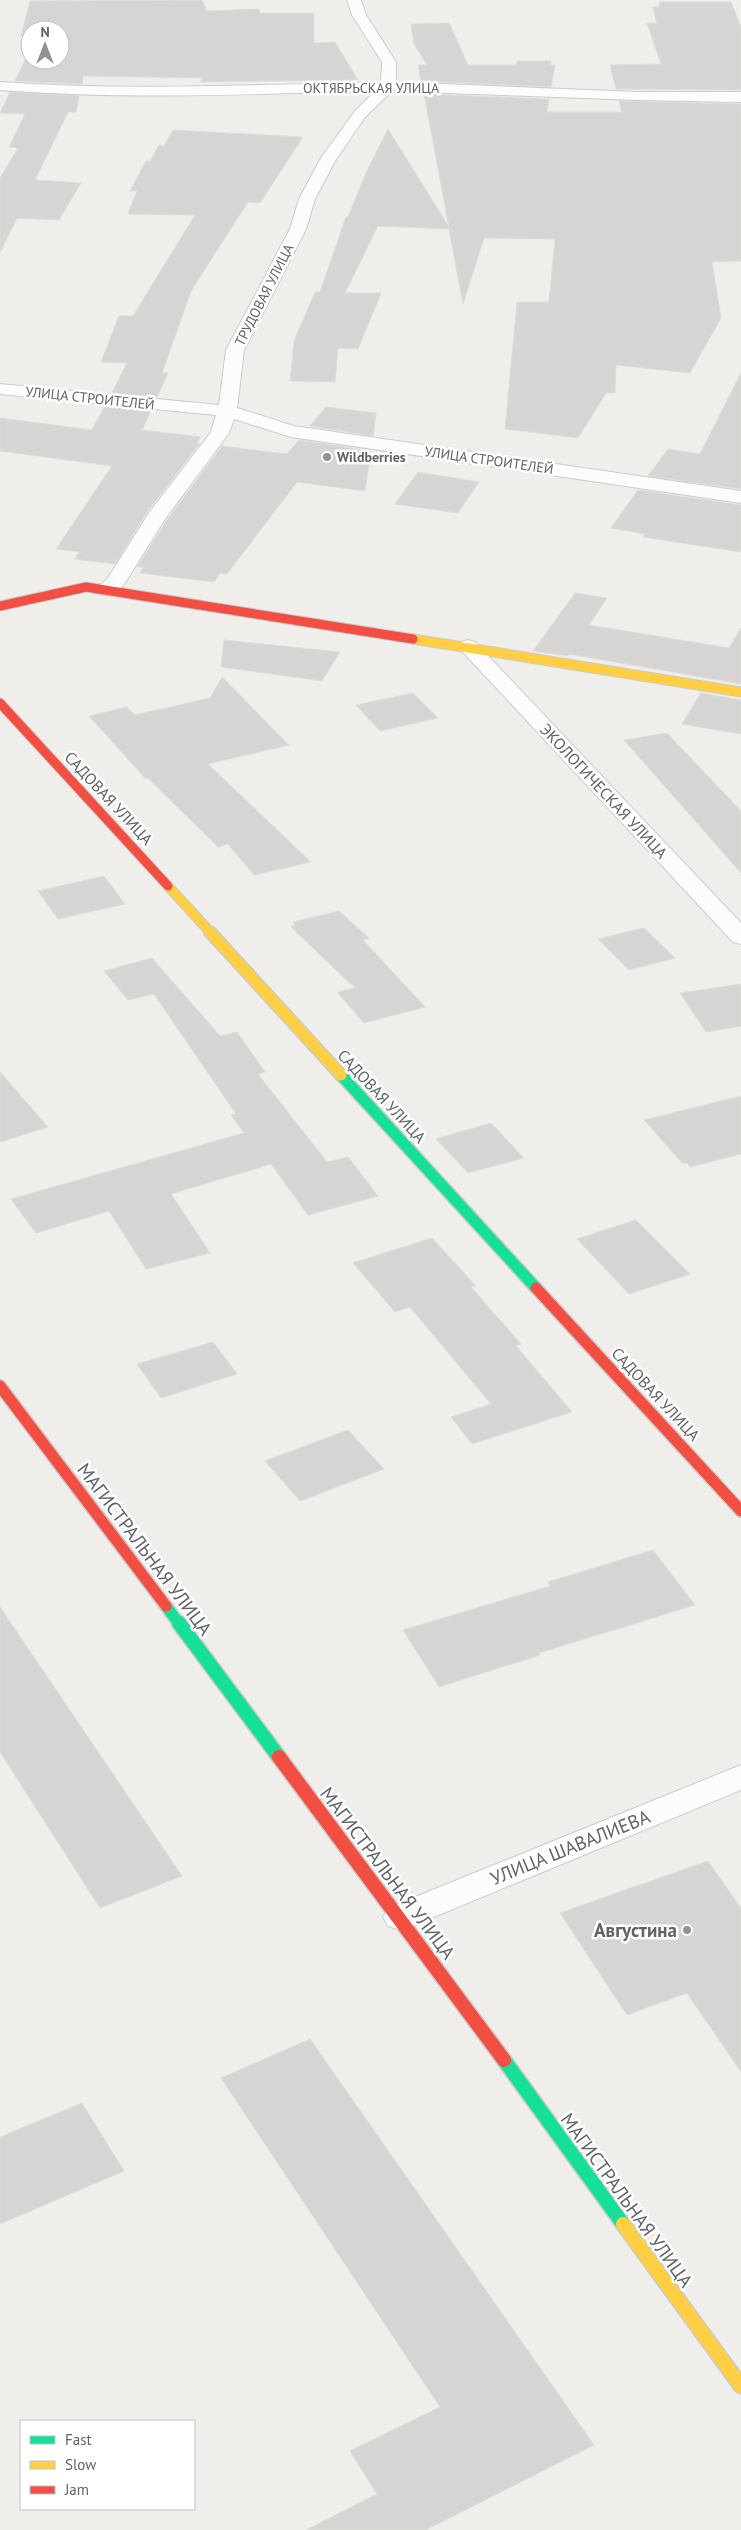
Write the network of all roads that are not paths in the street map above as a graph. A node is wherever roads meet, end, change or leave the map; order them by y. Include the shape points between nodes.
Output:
1 (354, 0) edge
2 (0, 86) edge
3 (388, 86) junction
4 (741, 97) edge
5 (0, 389) edge
6 (227, 411) junction
7 (741, 498) edge
8 (106, 589) junction
9 (0, 606) edge
10 (468, 646) junction
11 (741, 692) edge
12 (0, 703) edge
13 (741, 937) edge
14 (0, 1386) edge
15 (741, 1510) edge
16 (741, 1777) edge
17 (400, 1917) junction
18 (741, 2386) edge

1 - 3 street via 359,15 389,62
2 - 3 street, ОКТЯБРЬСКАЯ УЛИЦА via 51,90
3 - 4 street, ОКТЯБРЬСКАЯ УЛИЦА
3 - 6 street, ТРУДОВАЯ УЛИЦА via 360,114 327,161 307,200 298,229 235,350
5 - 6 street, УЛИЦА СТРОИТЕЛЕЙ
6 - 7 street, УЛИЦА СТРОИТЕЛЕЙ via 291,431
6 - 8 street, ТРУДОВАЯ УЛИЦА via 220,433 156,516 116,582
8 - 9 street via 86,587
8 - 10 street
10 - 11 street
10 - 13 street, ЭКОЛОГИЧЕСКАЯ УЛИЦА
12 - 15 street, САДОВАЯ УЛИЦА
14 - 17 street, МАГИСТРАЛЬНАЯ УЛИЦА
16 - 17 street, УЛИЦА ШАВАЛИЕВА
17 - 18 street, МАГИСТРАЛЬНАЯ УЛИЦА

